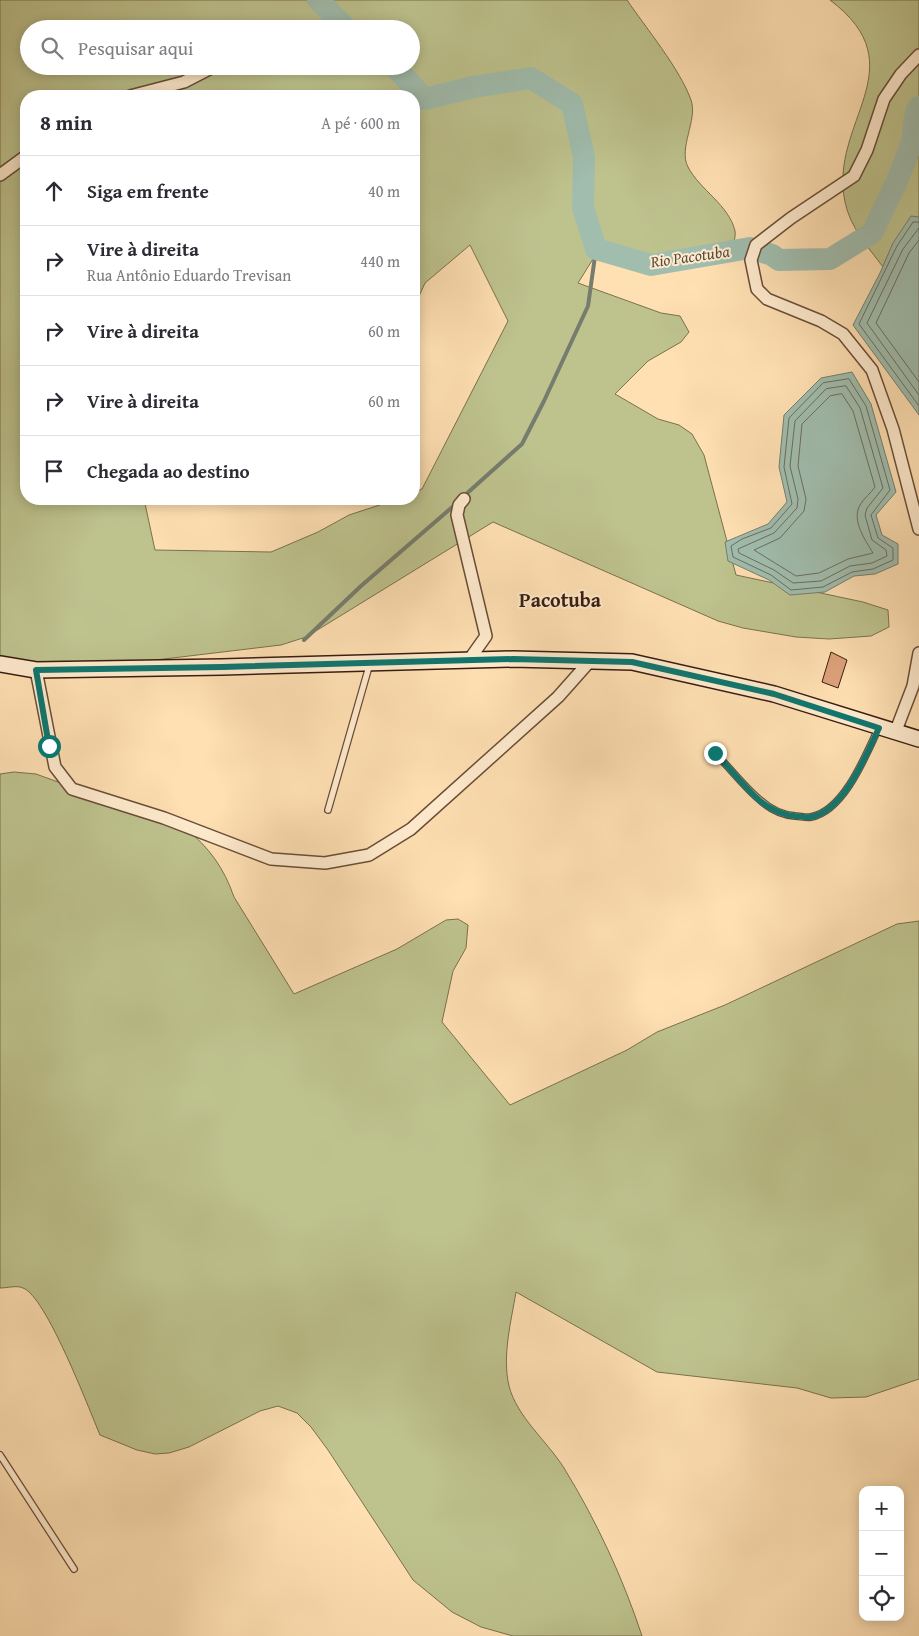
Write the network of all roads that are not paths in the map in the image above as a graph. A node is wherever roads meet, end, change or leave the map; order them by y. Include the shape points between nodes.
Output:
1 (919, 55) edge
2 (198, 75) edge
3 (153, 90) edge
4 (20, 160) edge
5 (0, 175) edge
6 (464, 499) dead end
7 (919, 529) edge
8 (919, 653) edge
9 (469, 660) junction
10 (590, 661) junction
11 (370, 663) junction
12 (0, 664) edge
13 (36, 670) junction
14 (879, 728) junction
15 (895, 733) junction
16 (919, 739) edge
17 (715, 753) dead end
18 (328, 810) dead end
19 (0, 1455) edge
20 (74, 1570) dead end

1 - 7 street via 884,99 867,150 854,176 756,245 751,260 757,289 767,299 821,321 843,334 872,370 893,429
2 - 3 street
4 - 5 street
6 - 9 street via 459,505 458,515 486,636
8 - 15 street via 913,686
9 - 10 street
9 - 11 street
10 - 13 street via 558,697 411,829 369,855 324,863 271,858 164,818 72,789 55,767
10 - 14 street via 632,662 774,694
11 - 13 street
11 - 18 lane
12 - 13 street
14 - 15 street
14 - 17 lane via 862,764 840,798 824,812 810,817 776,811 760,800
15 - 16 street
19 - 20 lane

